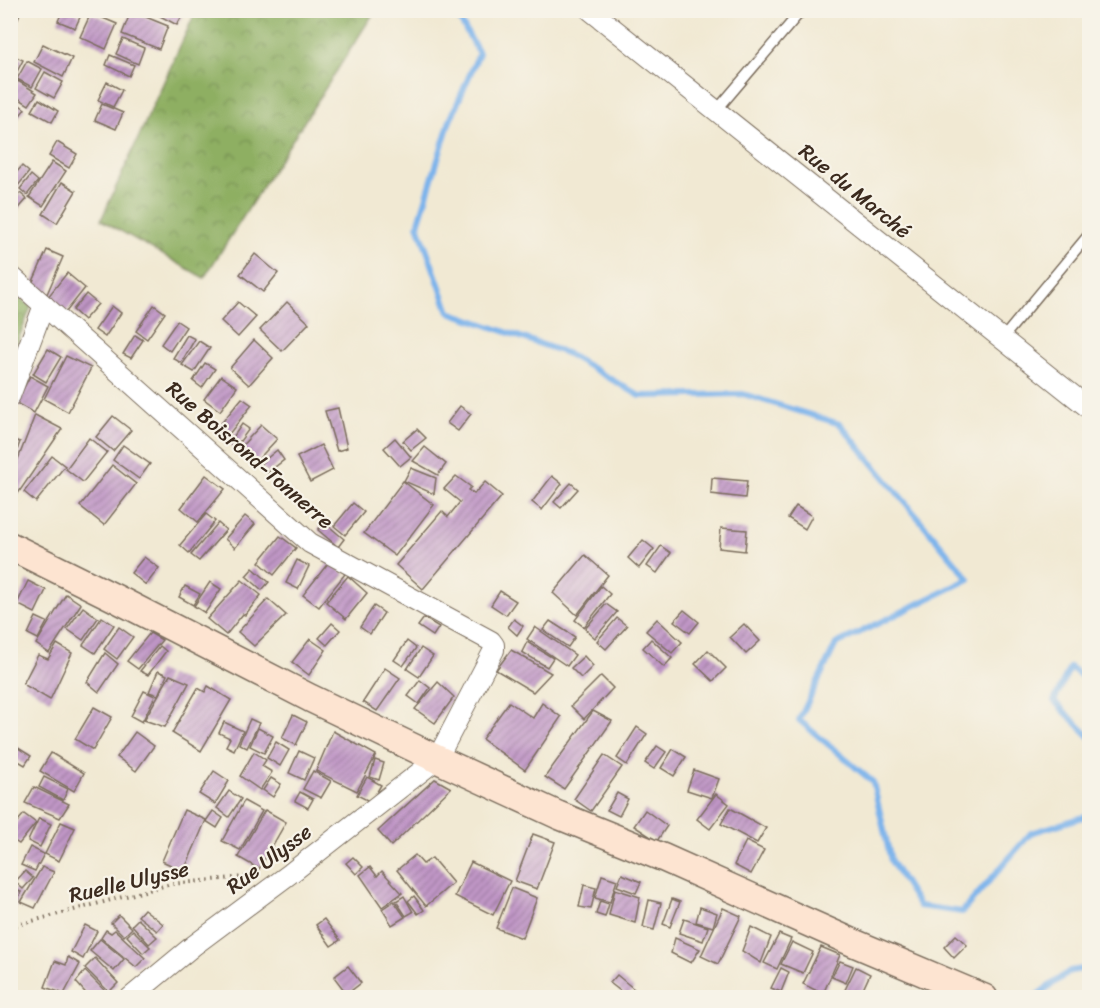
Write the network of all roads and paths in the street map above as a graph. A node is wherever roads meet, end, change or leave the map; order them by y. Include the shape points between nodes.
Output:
1 (590, 10) edge
2 (802, 10) edge
3 (716, 111) junction
4 (1089, 233) edge
5 (10, 275) edge
6 (44, 305) junction
7 (1002, 339) junction
8 (10, 396) edge
9 (1089, 409) edge
10 (10, 546) edge
11 (437, 759) junction
12 (291, 873) junction
13 (10, 927) edge
14 (130, 998) edge
15 (984, 998) edge

1 - 3 street, Rue du Marché
2 - 3 lane
3 - 7 street, Rue du Marché
4 - 7 lane
5 - 6 street, Rue Boisrond-Tonnerre
6 - 8 street
6 - 11 street, Rue Boisrond-Tonnerre via 310,543 491,641 494,650
7 - 9 street, Rue du Marché
10 - 11 main road
11 - 12 street, Rue Ulysse
11 - 15 main road
12 - 13 path, Ruelle Ulysse via 171,884
12 - 14 street, Rue Ulysse

